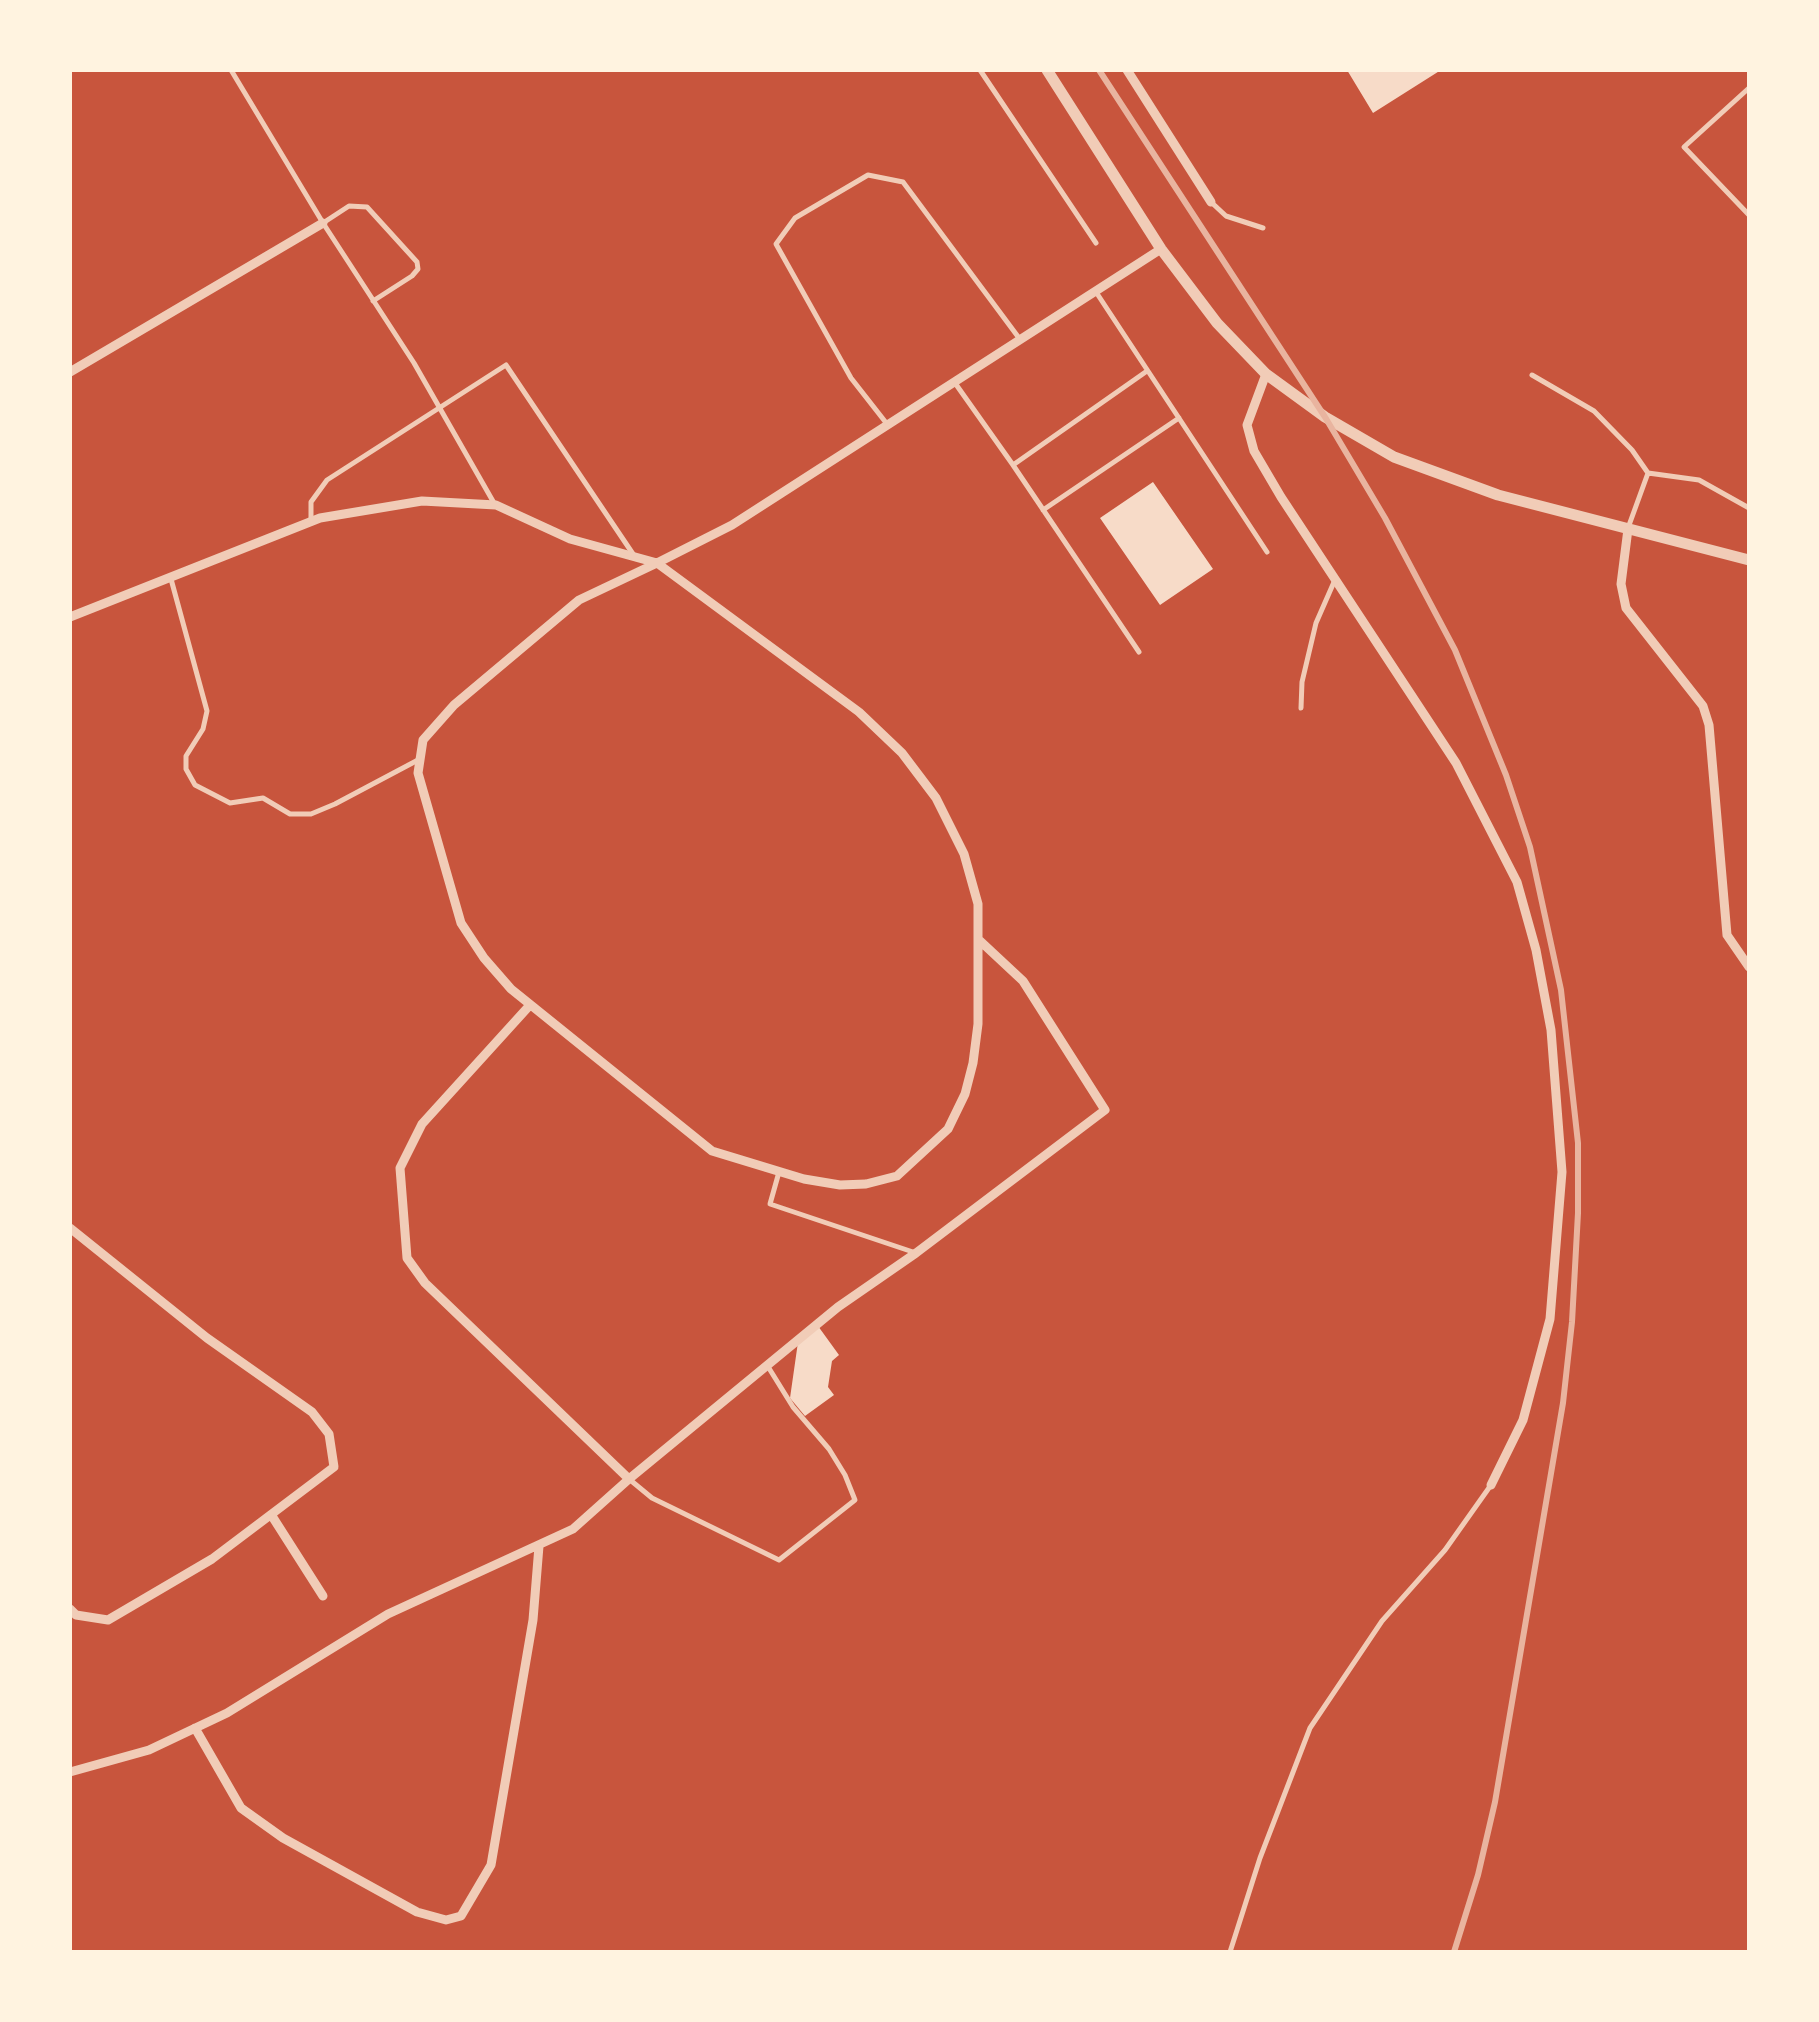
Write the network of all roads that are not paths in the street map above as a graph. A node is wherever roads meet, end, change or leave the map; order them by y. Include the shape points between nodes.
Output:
1 (231, 70) edge
2 (980, 70) edge
3 (1047, 70) edge
4 (1127, 70) edge
5 (1749, 88) edge
6 (1211, 202) joint
7 (1749, 214) edge
8 (322, 222) junction
9 (1264, 228) dead end
10 (1096, 243) dead end
11 (1161, 249) junction
12 (1096, 292) junction
13 (374, 301) junction
14 (1020, 340) junction
15 (1148, 371) junction
16 (70, 372) edge
17 (1266, 374) junction
18 (1532, 375) dead end
19 (955, 382) junction
20 (439, 407) junction
21 (1180, 418) junction
22 (888, 425) junction
23 (1013, 465) junction
24 (1648, 473) junction
25 (496, 506) junction
26 (1749, 508) edge
27 (1043, 510) junction
28 (312, 522) junction
29 (1628, 528) junction
30 (1267, 552) dead end
31 (635, 557) junction
32 (1749, 560) edge
33 (657, 563) junction
34 (171, 577) junction
35 (1335, 579) junction
36 (70, 617) edge
37 (1138, 652) dead end
38 (1301, 708) dead end
39 (420, 758) junction
40 (978, 939) junction
41 (1749, 967) edge
42 (530, 1005) junction
43 (779, 1172) junction
44 (70, 1228) edge
45 (916, 1252) junction
46 (767, 1365) junction
47 (629, 1479) junction
48 (1491, 1485) joint
49 (272, 1516) junction
50 (538, 1546) junction
51 (323, 1596) dead end
52 (70, 1609) edge
53 (195, 1728) junction
54 (70, 1772) edge
55 (1230, 1952) edge

1 - 8 lane
2 - 10 lane
3 - 11 street
4 - 6 street
5 - 7 lane via 1684,147
6 - 9 lane via 1226,216
8 - 13 lane
8 - 13 lane via 349,206 367,206 417,262 412,276
8 - 16 street
11 - 12 street
11 - 17 street via 1216,323
12 - 14 street
12 - 15 lane
13 - 20 lane
14 - 19 street
14 - 22 lane via 904,182 868,175 795,218 776,244 850,378
15 - 21 lane
15 - 23 lane
17 - 29 street via 1394,457 1498,494
17 - 35 street via 1247,425 1254,450
18 - 24 lane via 1594,411
19 - 22 street
19 - 23 lane
20 - 25 lane
20 - 28 lane via 326,480 311,502
20 - 31 lane via 506,365
21 - 27 lane
21 - 30 lane
22 - 33 street via 732,525
23 - 27 lane
24 - 26 lane via 1700,480
24 - 29 lane
25 - 28 street via 422,501
25 - 31 street via 570,539
27 - 37 lane
28 - 34 street
29 - 32 street
29 - 41 street via 1621,584 1626,608 1702,706 1709,725 1728,935
31 - 33 street
33 - 39 street via 580,600 454,706 423,740
33 - 40 street via 859,712 902,752 936,798 964,854 978,904
34 - 36 street
34 - 39 lane via 207,711 186,756 195,785 230,803 263,798 290,814 310,814
35 - 38 lane via 1316,624
35 - 48 street via 1456,762 1516,882 1551,1030 1562,1172 1550,1319 1523,1420
39 - 42 street via 418,773 461,924
40 - 43 street via 974,1063 948,1129 897,1176 866,1184
40 - 45 street via 1023,980 1105,1110
42 - 43 street via 712,1151
42 - 47 street via 414,1139 400,1168 407,1258 425,1283
43 - 45 lane via 770,1204
44 - 49 street via 312,1412 329,1434 334,1467
45 - 46 street
46 - 47 street
46 - 47 lane via 830,1449 855,1500 779,1560 652,1498
47 - 50 street via 573,1530
48 - 55 lane via 1382,1621 1310,1728
49 - 51 street
49 - 52 street via 108,1620
50 - 53 street via 388,1614
50 - 53 street via 534,1620 491,1865 461,1916 446,1920 417,1912 283,1838 241,1808
53 - 54 street via 149,1750

